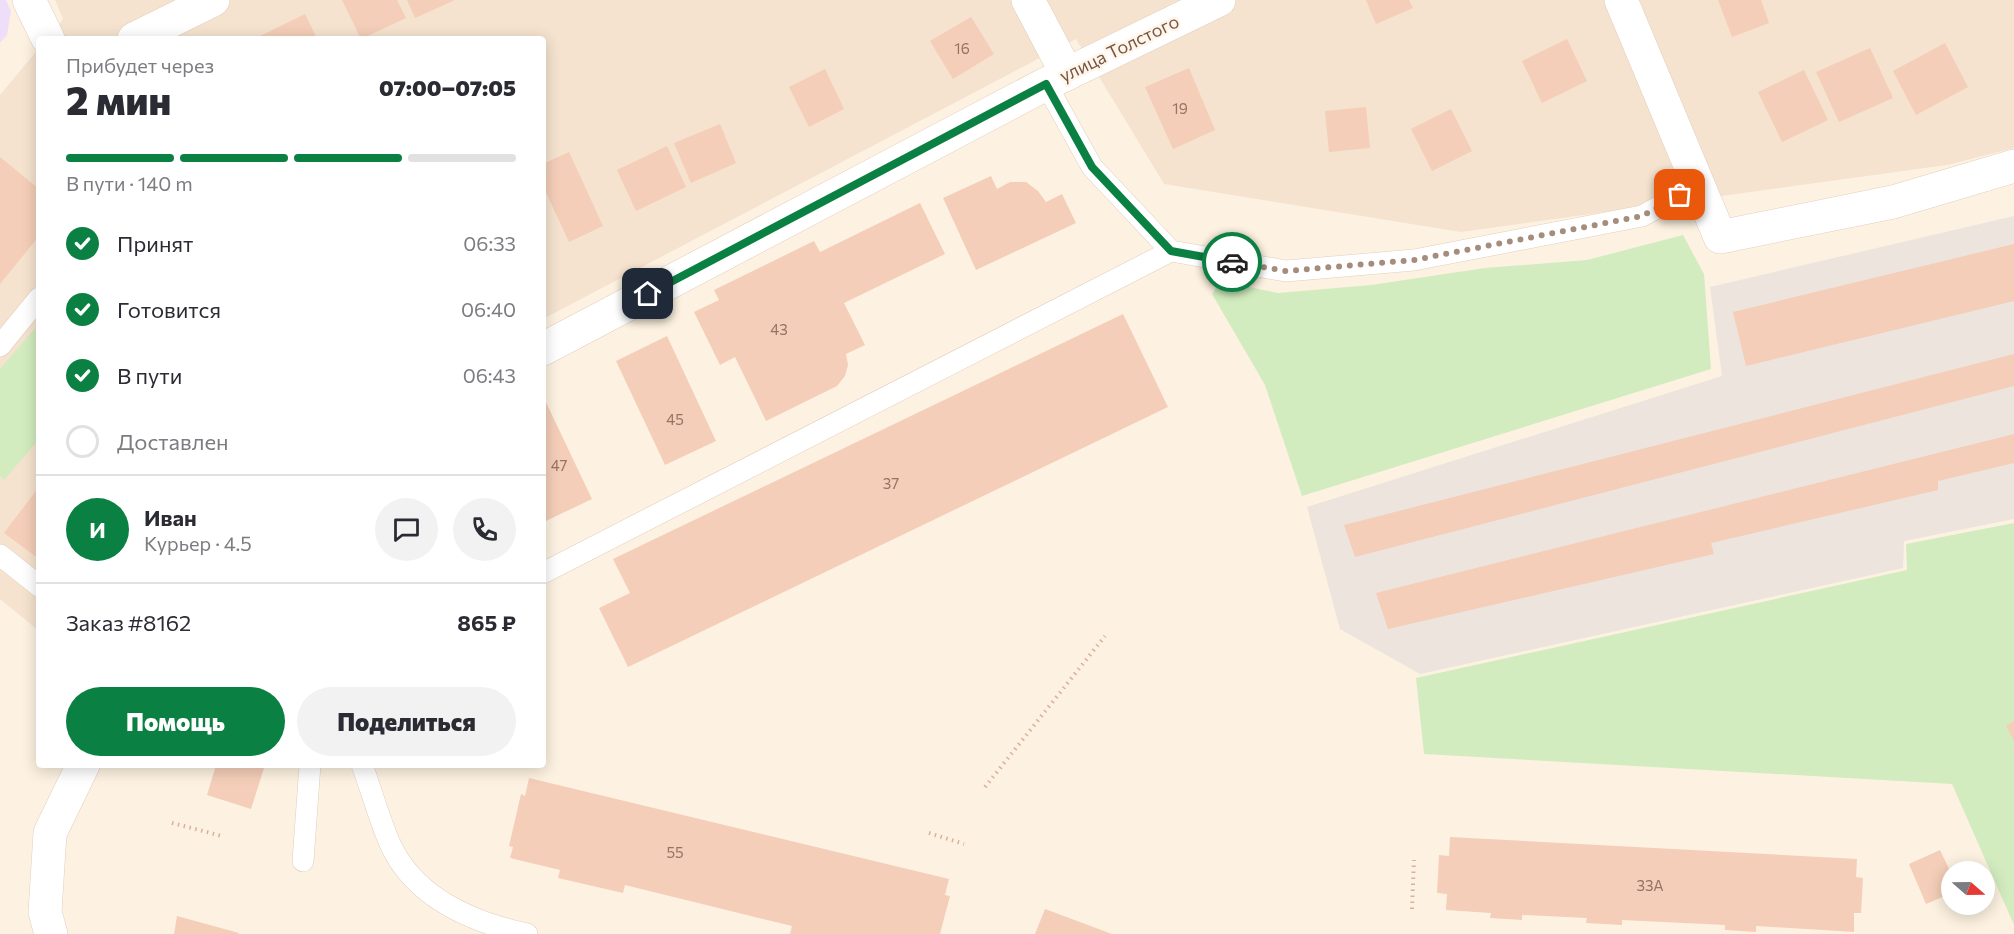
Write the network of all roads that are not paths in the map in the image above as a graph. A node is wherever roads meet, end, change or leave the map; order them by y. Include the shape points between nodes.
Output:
1 (29, 0) edge
2 (213, 0) edge
3 (1028, 0) edge
4 (1219, 0) edge
5 (1621, 0) edge
6 (47, 36) edge
7 (140, 36) edge
8 (1056, 79) junction
9 (2014, 166) edge
10 (1699, 185) junction
11 (1171, 251) junction
12 (36, 302) edge
13 (0, 346) edge
14 (546, 347) edge
15 (0, 555) edge
16 (546, 571) edge
17 (36, 584) edge
18 (82, 768) edge
19 (310, 768) edge
20 (363, 768) edge
21 (303, 861) dead end
22 (51, 934) edge
23 (527, 934) edge

1 - 6 street
2 - 7 street
3 - 8 street
4 - 8 street, улица Толстого
5 - 10 street
8 - 11 lane via 1092,167
8 - 14 street, улица Толстого
9 - 10 street via 1893,202 1720,237
10 - 11 lane via 1642,216 1414,260 1286,271
11 - 16 lane
12 - 13 lane
15 - 17 lane
18 - 22 street via 50,833 45,912
19 - 21 lane
20 - 23 lane via 389,841 408,873 446,906 495,927

